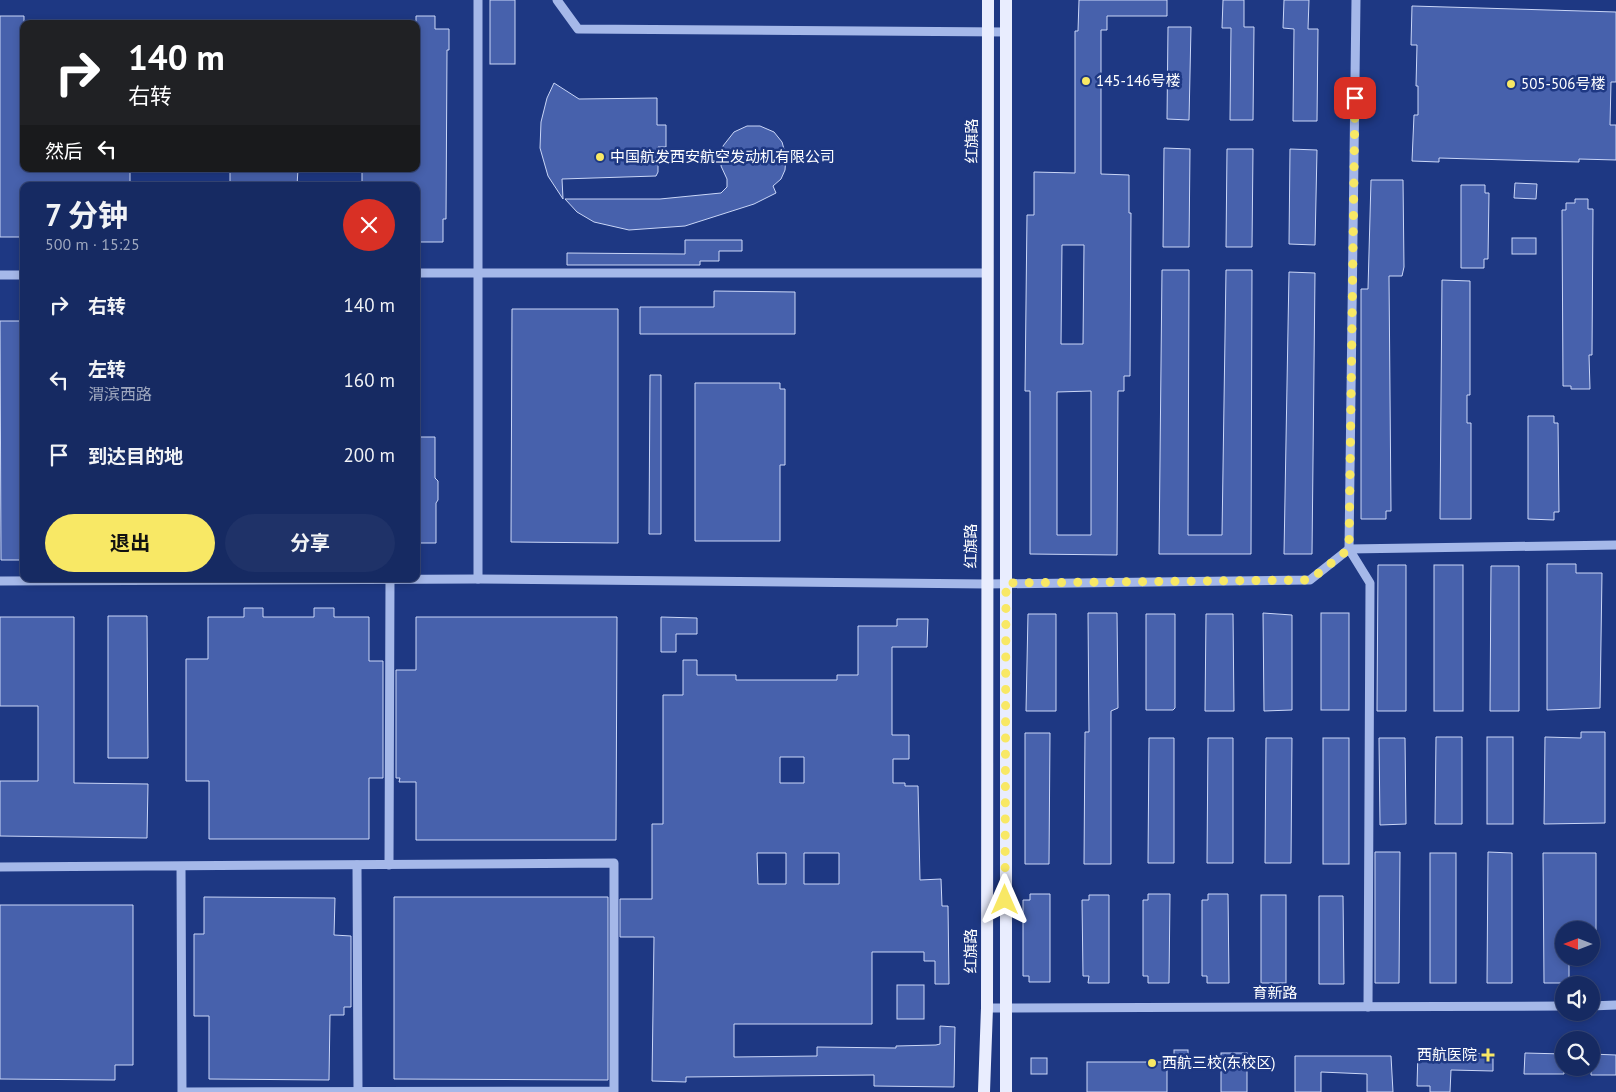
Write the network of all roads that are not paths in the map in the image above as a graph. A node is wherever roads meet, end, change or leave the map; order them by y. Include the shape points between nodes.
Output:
1 (478, 0) edge
2 (557, 0) edge
3 (988, 0) edge
4 (1006, 0) edge
5 (1356, 0) edge
6 (988, 32) junction
7 (1006, 32) junction
8 (420, 273) edge
9 (478, 273) junction
10 (988, 273) junction
11 (0, 275) edge
12 (20, 275) edge
13 (1616, 545) edge
14 (1349, 549) junction
15 (420, 579) edge
16 (478, 579) junction
17 (0, 581) edge
18 (20, 581) edge
19 (390, 582) edge
20 (1006, 583) junction
21 (987, 584) junction
22 (357, 865) junction
23 (389, 865) junction
24 (181, 866) junction
25 (0, 867) edge
26 (1368, 1006) junction
27 (1555, 1006) edge
28 (1600, 1006) edge
29 (1616, 1006) edge
30 (987, 1008) junction
31 (1005, 1008) junction
32 (358, 1091) edge
33 (984, 1092) edge
34 (1006, 1092) edge

1 - 9 street
2 - 6 street via 578,29
3 - 6 main road, 红旗路
4 - 7 main road
5 - 14 street
6 - 7 street
6 - 10 main road, 红旗路
7 - 20 main road
8 - 9 street
9 - 10 street
9 - 16 street
10 - 21 main road, 红旗路
11 - 12 street
13 - 14 street
14 - 20 street via 1310,580
14 - 26 street via 1370,583
15 - 16 street
16 - 21 street
17 - 18 street
19 - 23 street
20 - 21 street
20 - 31 main road
21 - 30 main road, 红旗路
22 - 23 street
22 - 24 street
22 - 32 street
23 - 32 street via 614,864 614,1091
24 - 25 street
24 - 32 street via 182,1092
26 - 27 street, 育新路
26 - 31 street, 育新路
28 - 29 street
30 - 31 street, 育新路
30 - 33 main road, 红旗路
31 - 34 main road

